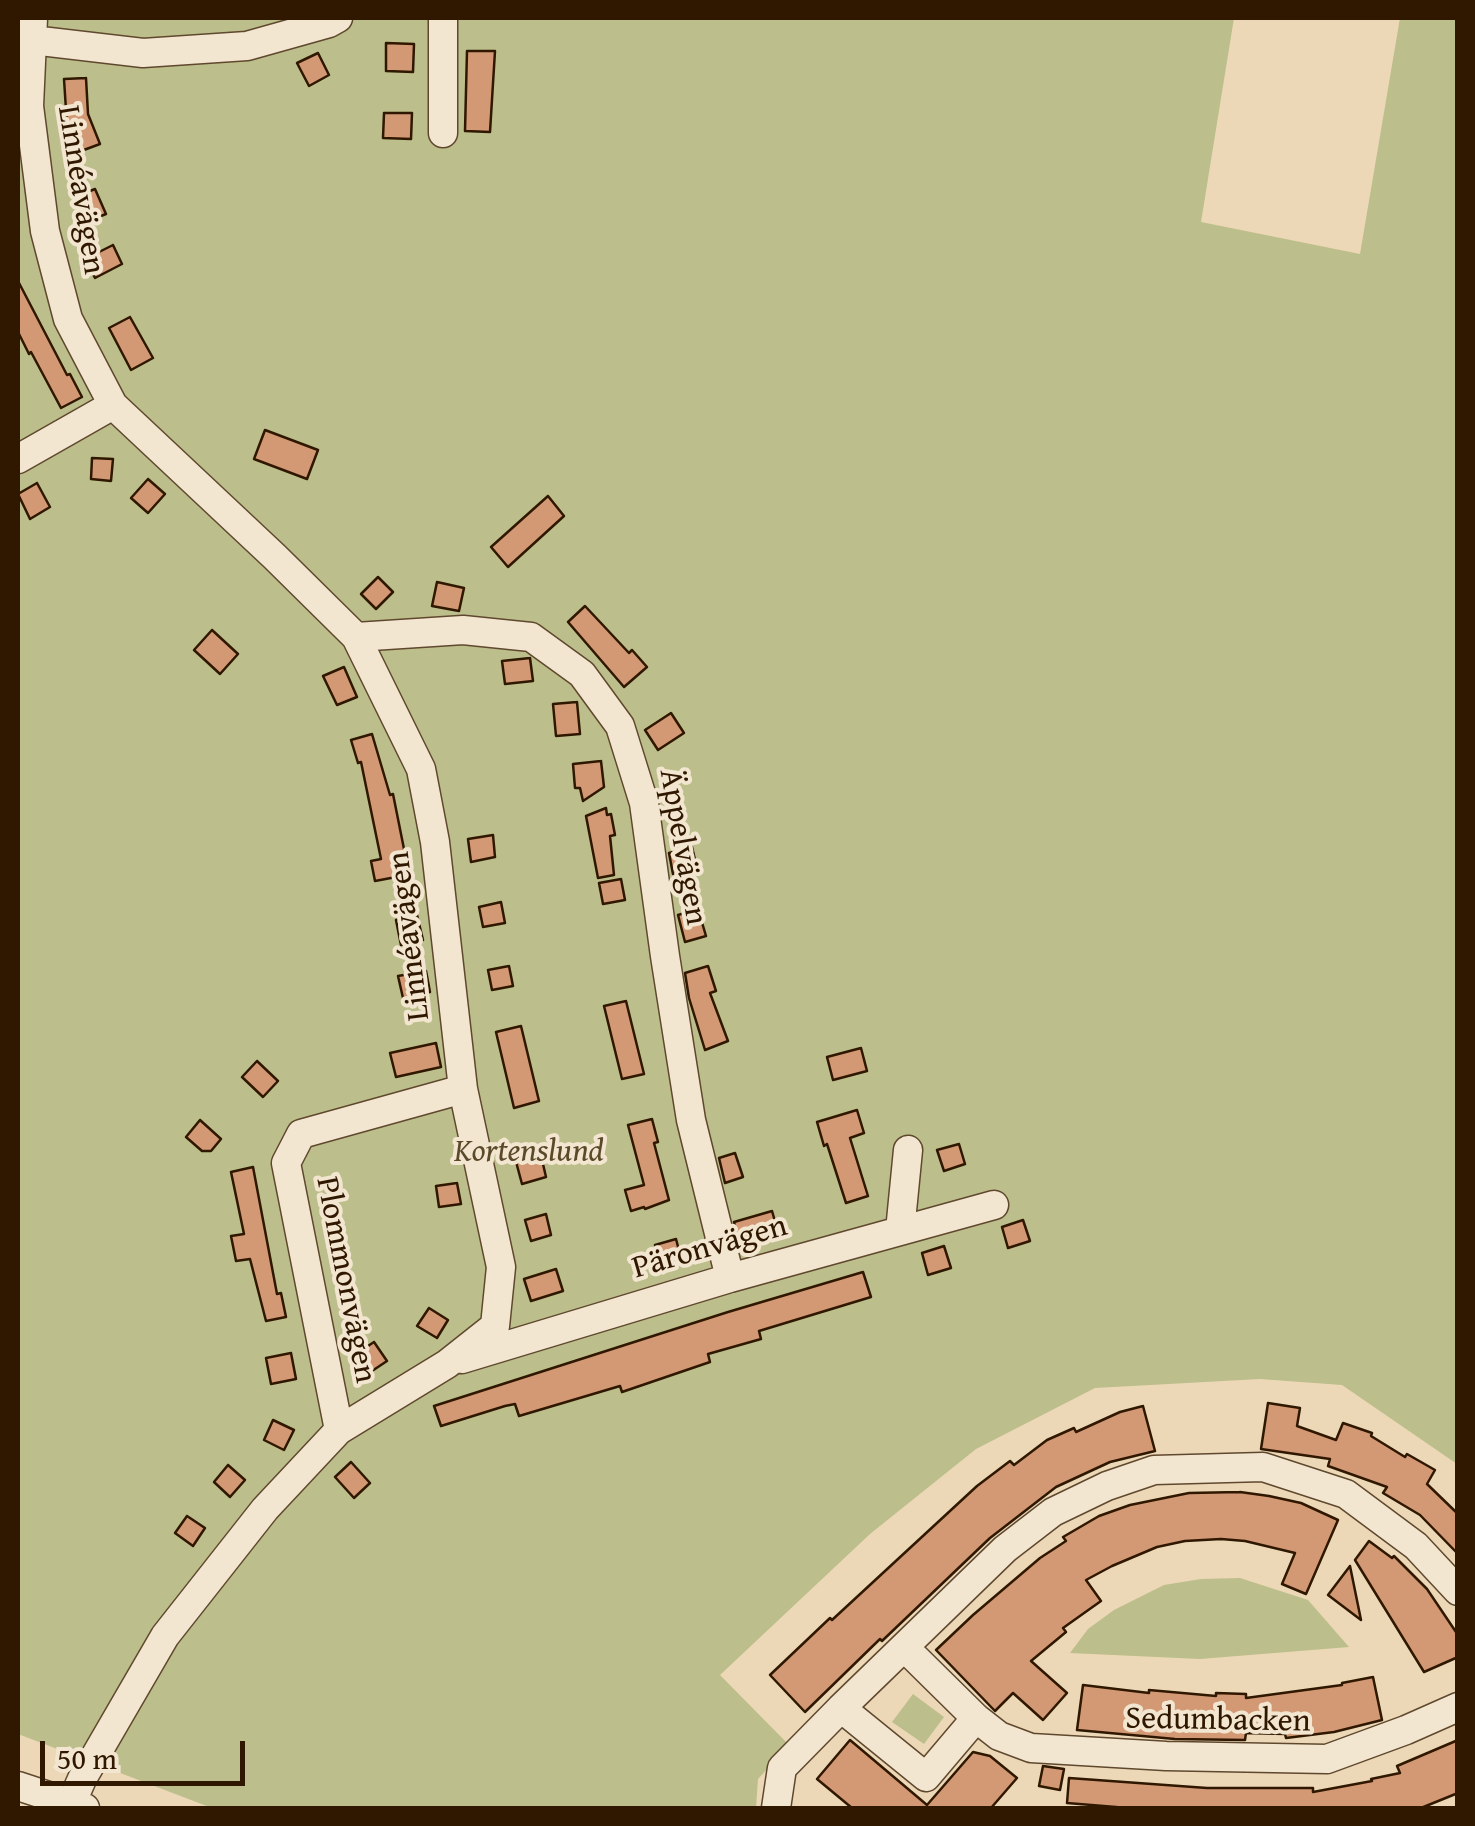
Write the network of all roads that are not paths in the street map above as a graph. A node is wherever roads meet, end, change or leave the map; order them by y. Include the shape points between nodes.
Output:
1 (338, 18) edge
2 (443, 18) edge
3 (33, 29) edge
4 (24, 109) edge
5 (443, 133) dead end
6 (113, 405) junction
7 (18, 460) edge
8 (356, 637) junction
9 (464, 1089) junction
10 (908, 1150) dead end
11 (994, 1205) dead end
12 (900, 1231) junction
13 (730, 1278) junction
14 (447, 1364) junction
15 (340, 1430) junction
16 (1458, 1591) edge
17 (904, 1647) junction
18 (1458, 1707) edge
19 (841, 1708) junction
20 (976, 1718) junction
21 (18, 1786) edge
22 (78, 1806) edge
23 (776, 1808) edge

1 - 3 street via 247,46 142,53
2 - 5 street
3 - 4 street, Linnéavägen
4 - 6 street, Linnéavägen via 44,231 68,319
6 - 7 street
6 - 8 street, Linnéavägen
8 - 9 street, Linnéavägen via 421,769
8 - 13 street, Äppelvägen via 464,630 532,637 582,674 620,726 644,803 691,1120
9 - 14 street, Linnéavägen via 501,1267 495,1326
9 - 15 street, Plommonvägen via 301,1134 286,1162
10 - 12 street
11 - 12 street, Päronvägen
12 - 13 street, Päronvägen
13 - 14 street, Päronvägen
14 - 15 street, Linnéavägen
15 - 22 street, Linnéavägen via 265,1509 166,1636 82,1779
16 - 17 street via 1416,1546 1346,1494 1263,1467 1154,1470 1053,1512
17 - 19 street
17 - 20 street, Sedumbacken
18 - 20 street, Sedumbacken via 1327,1758 1031,1748
19 - 20 street via 926,1777
19 - 23 street via 782,1768
21 - 22 street

